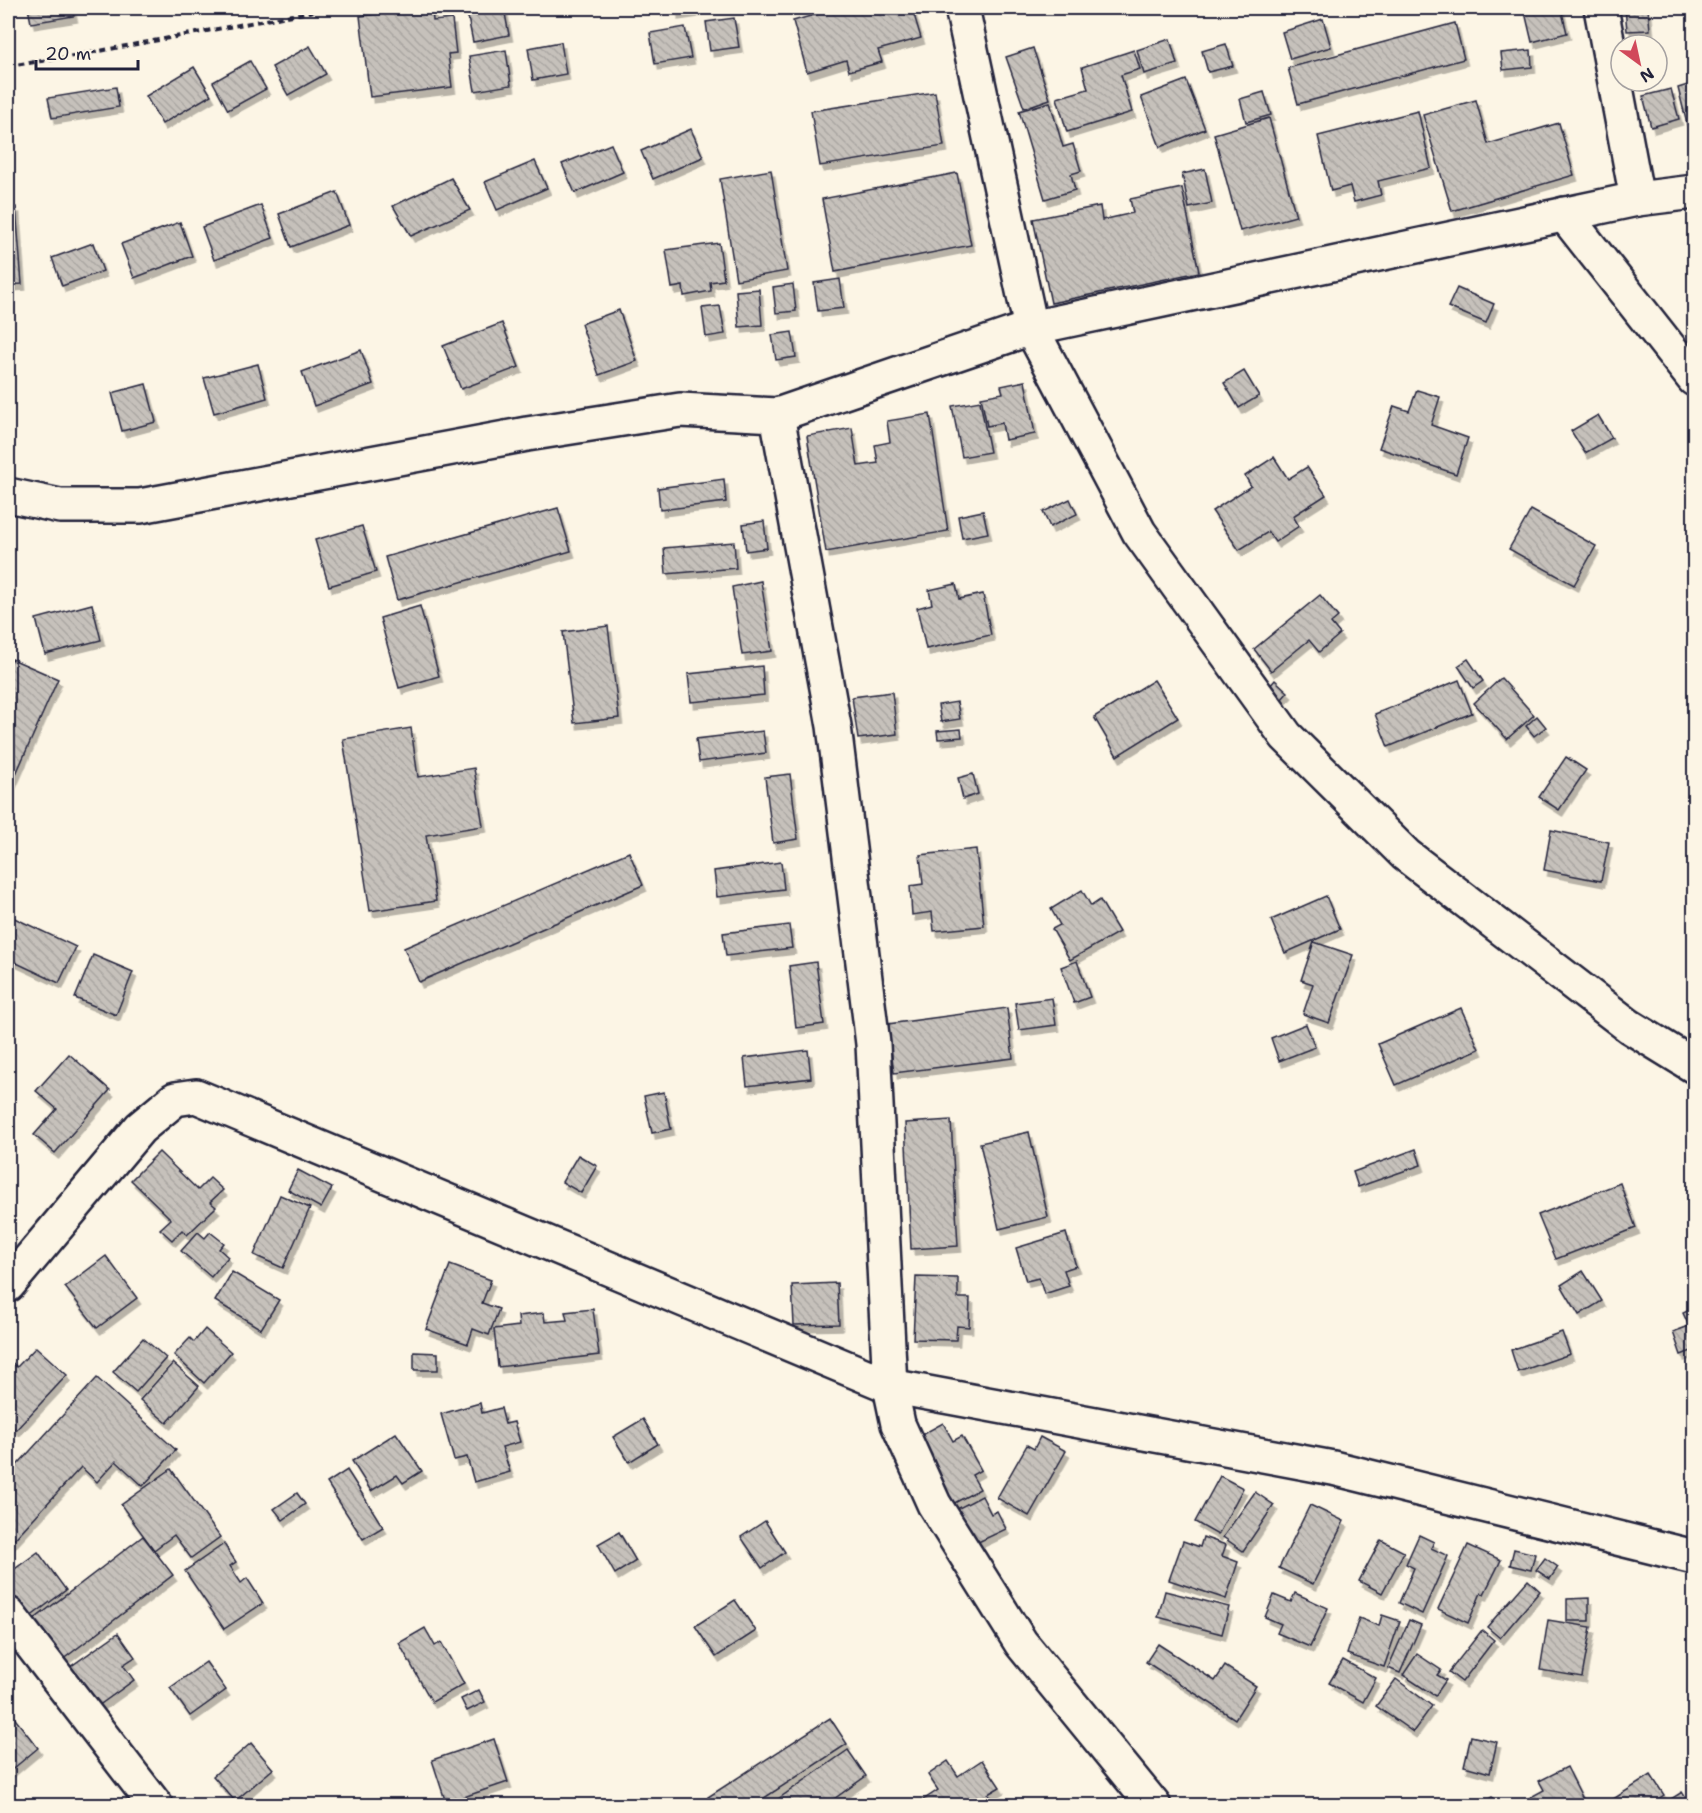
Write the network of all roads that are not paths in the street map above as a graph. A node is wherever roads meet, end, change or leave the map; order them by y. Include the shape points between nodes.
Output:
1 (962, 8) edge
2 (1601, 8) edge
3 (1695, 192) edge
4 (1637, 199) junction
5 (1564, 214) junction
6 (1032, 328) junction
7 (1695, 379) edge
8 (777, 415) junction
9 (8, 495) edge
10 (1695, 1066) edge
11 (8, 1286) edge
12 (890, 1386) junction
13 (1695, 1557) edge
14 (8, 1614) edge
15 (156, 1806) edge
16 (1155, 1806) edge

1 - 6 street
2 - 4 street
3 - 4 street
4 - 5 street
5 - 6 street
5 - 7 street
6 - 8 street
6 - 10 street via 1139,532 1286,736 1406,855 1629,1026
8 - 9 street via 680,410 527,434 140,506 60,506
8 - 12 street via 834,726 872,1032
11 - 12 street via 140,1128 175,1099 196,1096
12 - 13 street via 1333,1468
12 - 16 street via 898,1424 934,1504 1021,1643
14 - 15 street

